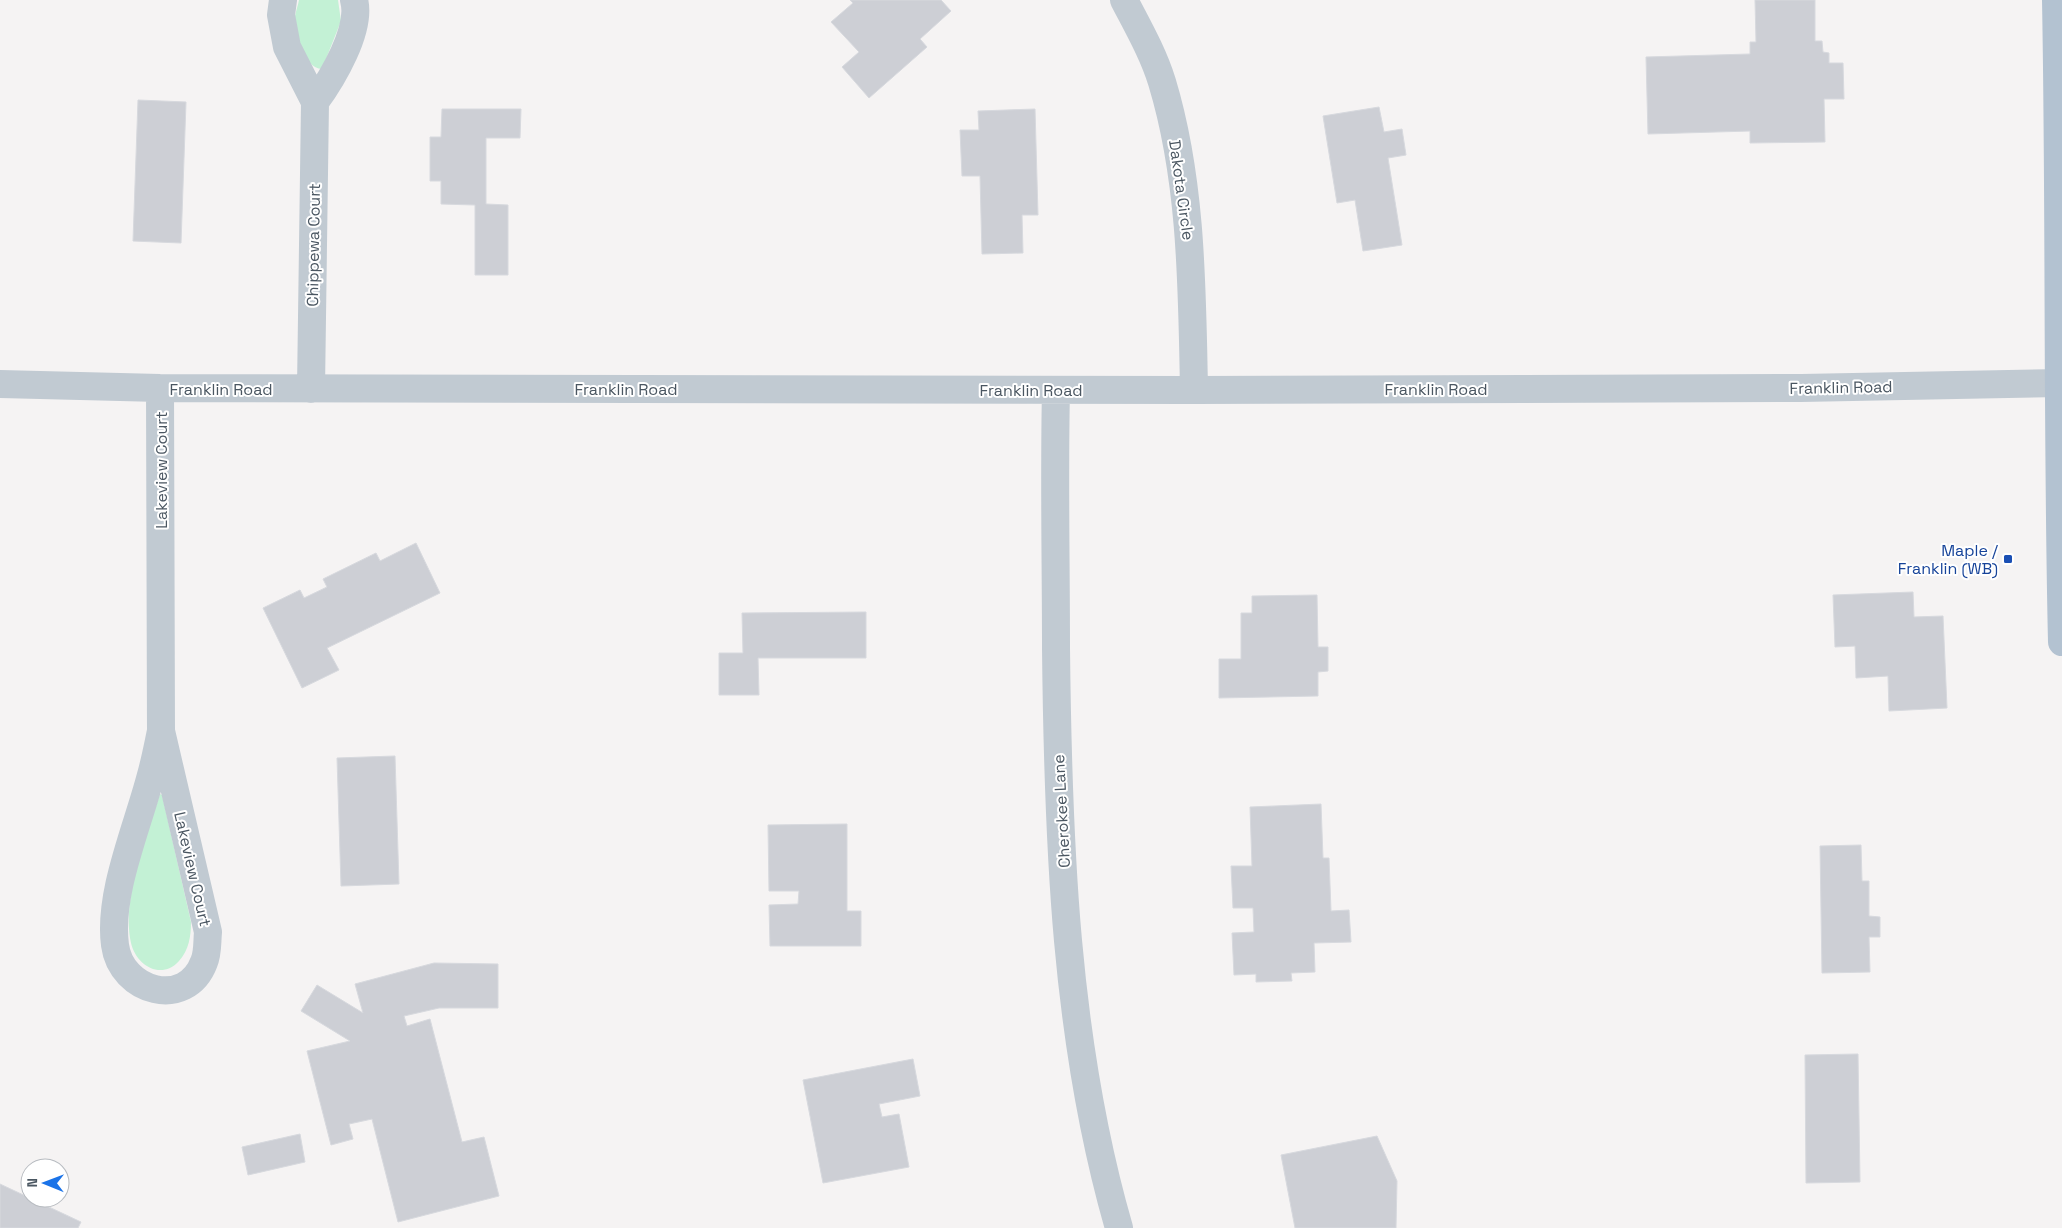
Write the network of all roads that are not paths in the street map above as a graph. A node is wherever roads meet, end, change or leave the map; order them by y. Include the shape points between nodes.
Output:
1 (283, 0) edge
2 (354, 0) edge
3 (1124, 0) edge
4 (2056, 0) edge
5 (315, 102) junction
6 (2060, 383) edge
7 (0, 384) edge
8 (160, 388) junction
9 (312, 389) junction
10 (1056, 390) junction
11 (1194, 390) junction
12 (2062, 642) edge
13 (161, 731) junction
14 (1119, 1228) edge

1 - 5 street, Chippewa Court via 281,15 287,47
2 - 5 street via 354,23 331,80
3 - 11 street, Dakota Circle via 1162,81 1173,125 1188,233
4 - 6 main road
5 - 9 street, Chippewa Court
6 - 11 street, Franklin Road via 1801,388
6 - 12 main road
7 - 8 street, Franklin Road
8 - 9 street, Franklin Road
8 - 13 street, Lakeview Court
9 - 10 street, Franklin Road
10 - 11 street, Franklin Road
10 - 14 street, Cherokee Lane via 1057,726 1068,932 1075,1004 1094,1126
13 - 13 street, Lakeview Court via 119,890 115,945 118,960 129,976 143,986 173,990 192,981 200,971 207,950 208,932

